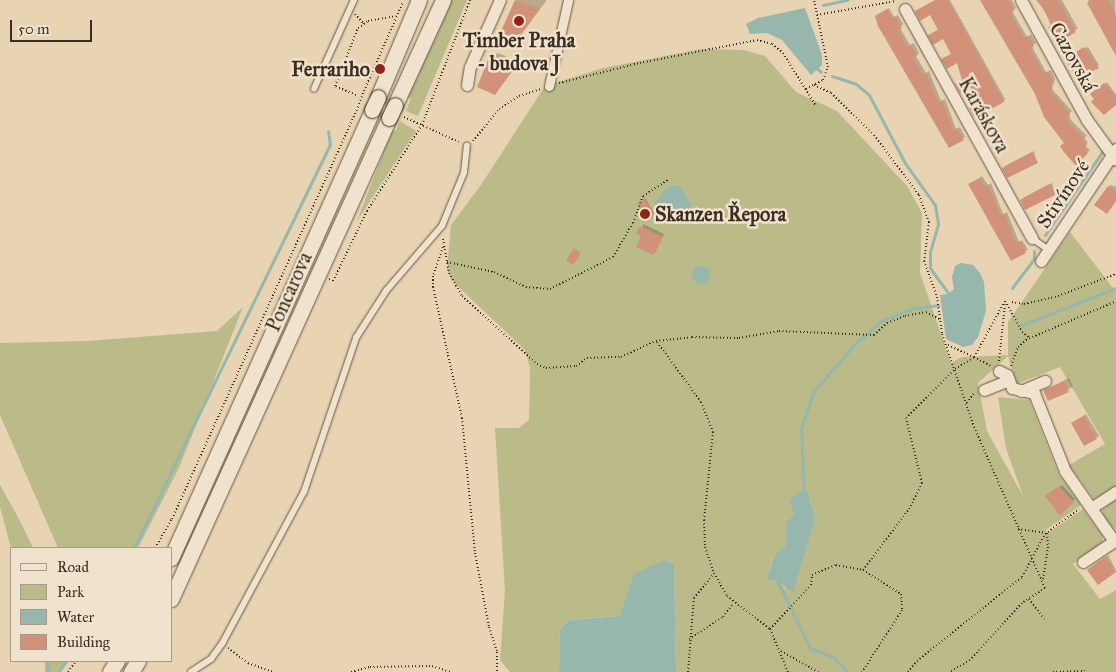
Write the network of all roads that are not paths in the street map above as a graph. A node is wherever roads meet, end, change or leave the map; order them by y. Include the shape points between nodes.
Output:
1 (354, 0) edge
2 (419, 0) edge
3 (443, 0) edge
4 (500, 0) edge
5 (568, 0) edge
6 (1021, 0) edge
7 (905, 9) road end
8 (467, 85) dead end
9 (548, 86) road end
10 (314, 89) dead end
11 (467, 146) road end
12 (1115, 154) edge
13 (1032, 238) joint
14 (1048, 249) junction
15 (1041, 261) dead end
16 (1045, 381) dead end
17 (984, 390) dead end
18 (1021, 390) junction
19 (1116, 492) edge
20 (1089, 506) junction
21 (1115, 540) edge
22 (172, 556) edge
23 (1083, 562) dead end
24 (172, 598) edge
25 (191, 672) edge

1 - 10 lane
2 - 22 main road, Poncarova via 368,101
3 - 24 main road, Poncarova via 395,113
4 - 8 street via 470,67
5 - 9 street
6 - 12 street, Cazovská via 1087,120
7 - 13 street, Karáskova
11 - 25 lane via 464,173 442,226 386,291 356,338 304,492 222,644 211,660
12 - 14 street, Stivínové
13 - 14 lane
14 - 15 street, Stivínové
16 - 18 street
17 - 18 street via 1005,375 1012,388
18 - 20 street via 1034,394 1065,470
19 - 20 street
20 - 21 street
21 - 23 street

